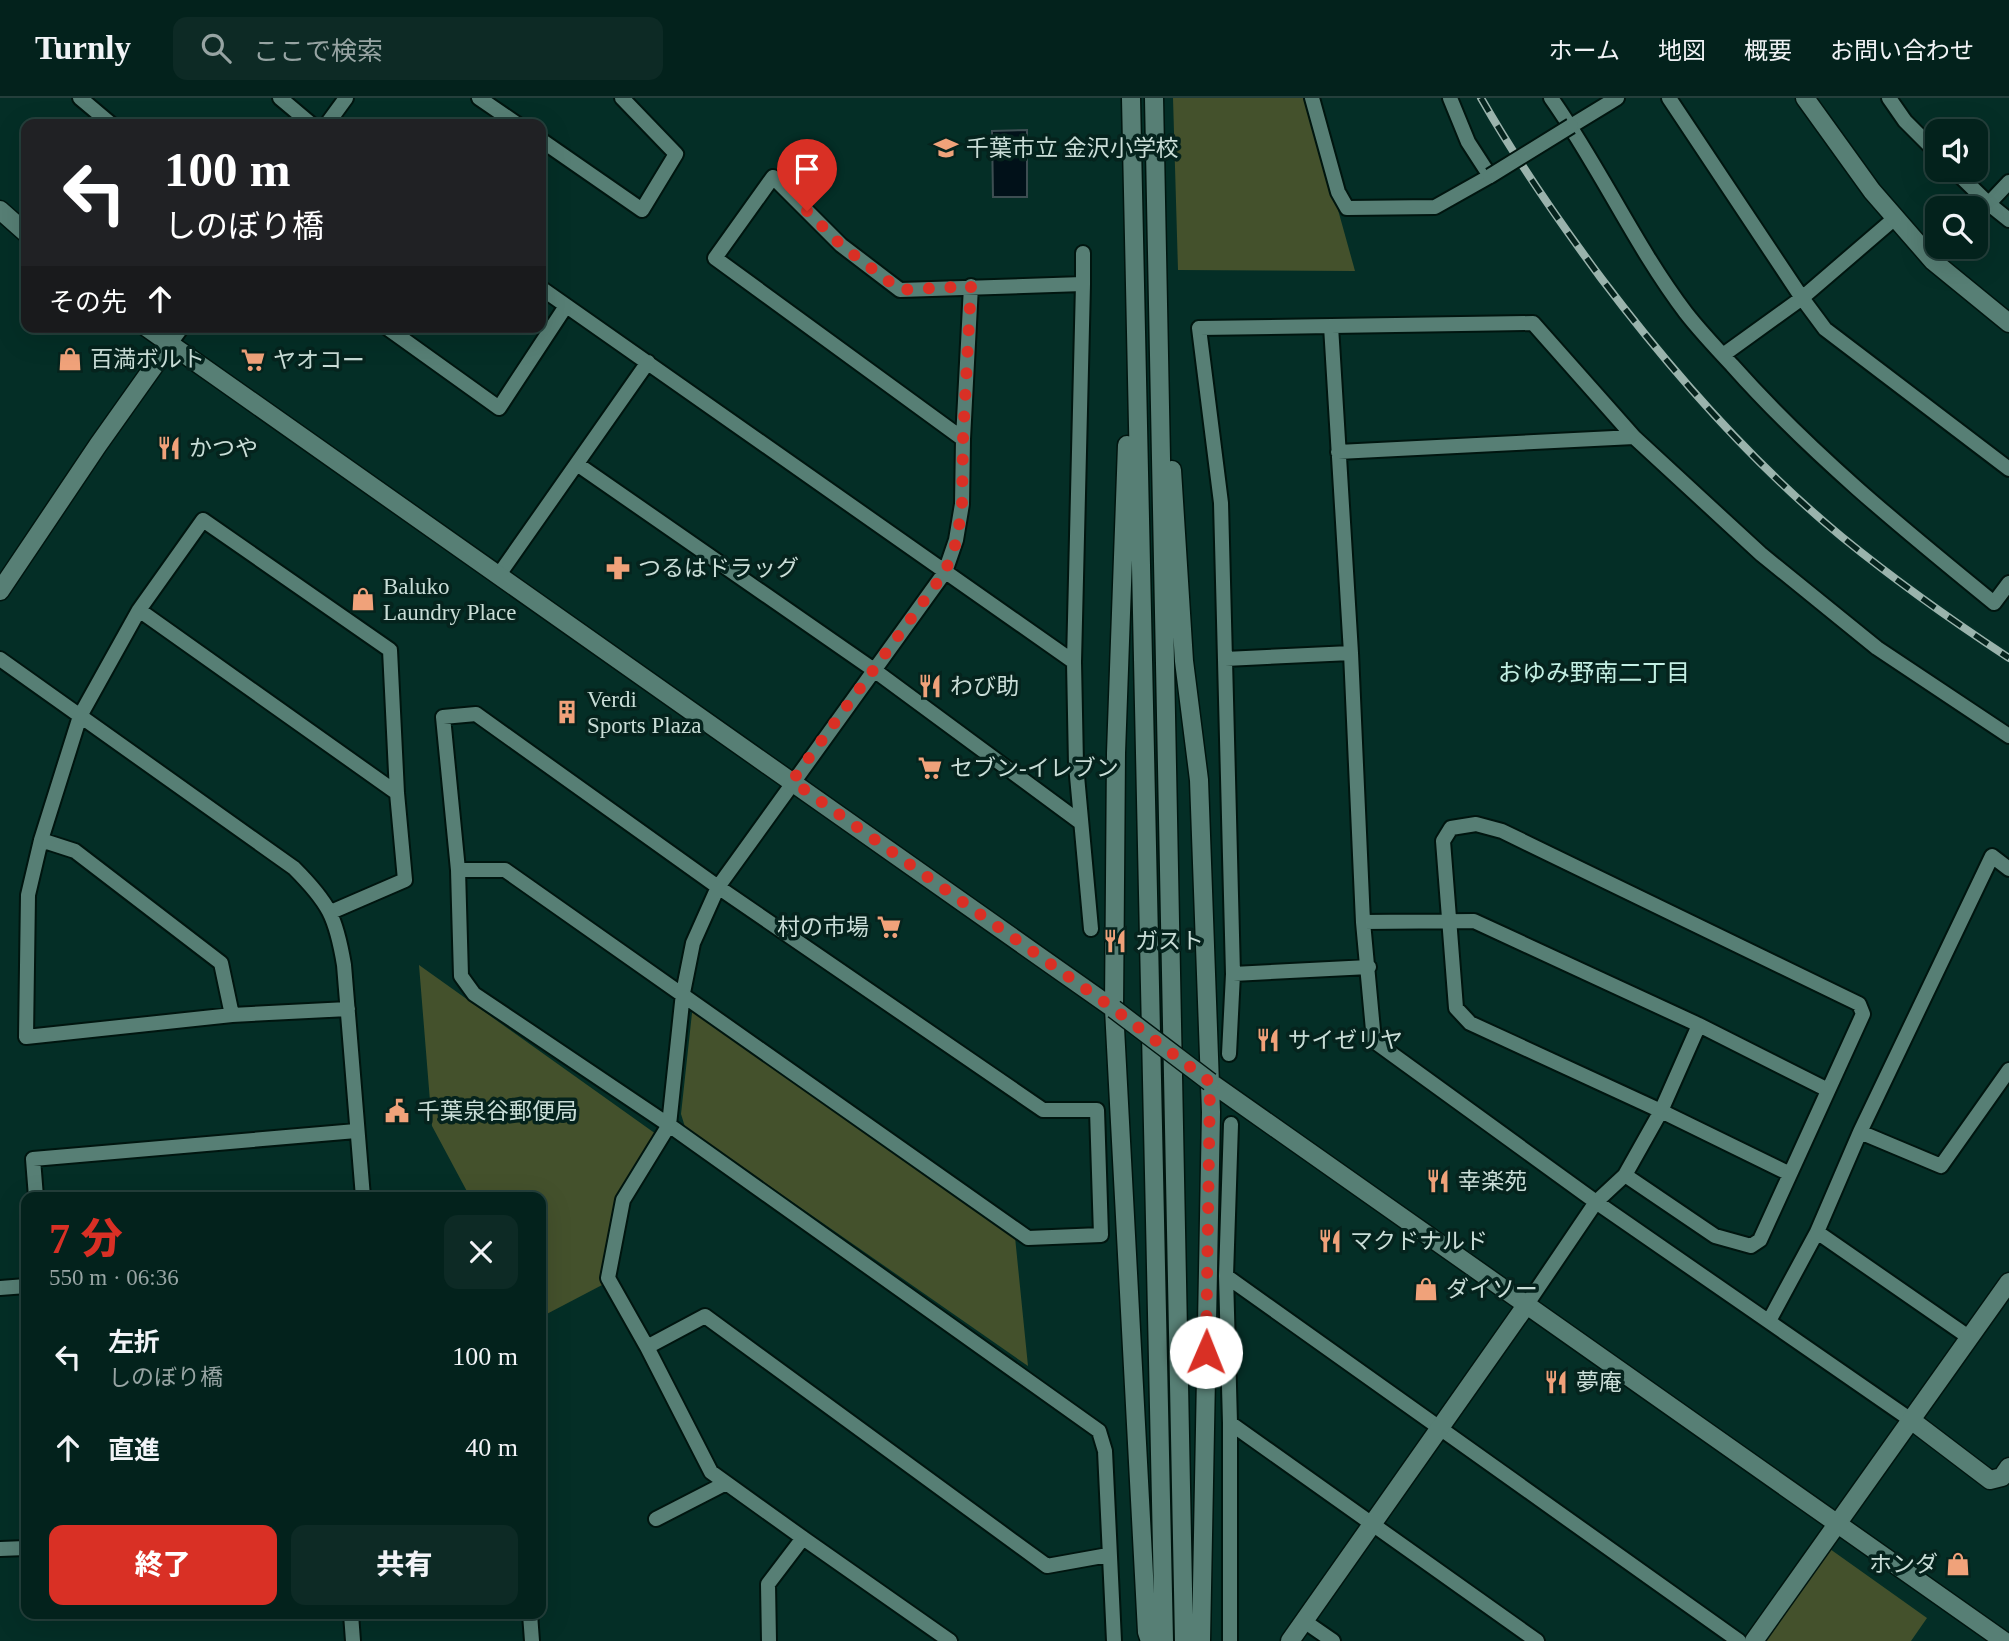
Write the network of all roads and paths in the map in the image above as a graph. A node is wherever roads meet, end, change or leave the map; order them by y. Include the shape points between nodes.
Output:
1 (80, 98) edge
2 (280, 98) edge
3 (346, 98) edge
4 (479, 98) edge
5 (622, 98) edge
6 (1131, 98) edge
7 (1153, 98) edge
8 (1312, 98) edge
9 (1450, 98) edge
10 (1551, 98) edge
11 (1617, 98) edge
12 (1669, 98) edge
13 (1805, 98) edge
14 (1889, 98) edge
15 (105, 119) edge
16 (305, 119) edge
17 (331, 119) edge
18 (510, 119) edge
19 (1571, 127) junction
20 (1925, 141) edge
21 (546, 143) edge
22 (1490, 176) junction
23 (1966, 182) edge
24 (2009, 182) edge
25 (1989, 204) junction
26 (0, 210) edge
27 (1895, 218) junction
28 (2009, 220) edge
29 (21, 229) edge
30 (1083, 253) dead end
31 (1933, 261) joint
32 (1083, 284) junction
33 (971, 286) junction
34 (546, 292) edge
35 (1802, 298) junction
36 (566, 306) junction
37 (2009, 323) edge
38 (1331, 326) junction
39 (154, 333) edge
40 (178, 333) edge
41 (394, 333) edge
42 (169, 345) junction
43 (1723, 355) junction
44 (648, 362) junction
45 (1160, 398) junction
46 (1136, 405) junction
47 (1634, 437) junction
48 (963, 439) junction
49 (1338, 452) junction
50 (577, 464) junction
51 (2009, 469) edge
52 (945, 572) junction
53 (498, 576) junction
54 (2009, 583) edge
55 (0, 591) edge
56 (139, 610) junction
57 (1351, 653) junction
58 (0, 659) edge
59 (1225, 659) junction
60 (1074, 662) junction
61 (874, 670) junction
62 (80, 716) junction
63 (2009, 736) edge
64 (792, 781) junction
65 (397, 793) junction
66 (1080, 822) junction
67 (41, 840) junction
68 (2009, 869) edge
69 (458, 870) junction
70 (718, 887) junction
71 (331, 912) junction
72 (1450, 920) junction
73 (1363, 922) junction
74 (1091, 929) dead end
75 (1369, 967) junction
76 (1233, 974) junction
77 (683, 993) junction
78 (348, 1009) junction
79 (1114, 1009) junction
80 (232, 1015) junction
81 (1699, 1025) junction
82 (1229, 1054) dead end
83 (2009, 1070) edge
84 (1210, 1082) junction
85 (1828, 1090) junction
86 (1661, 1111) junction
87 (1231, 1124) dead end
88 (669, 1125) junction
89 (356, 1131) junction
90 (1860, 1132) junction
91 (1790, 1174) junction
92 (1625, 1175) junction
93 (36, 1192) edge
94 (362, 1192) edge
95 (1596, 1202) junction
96 (1817, 1232) junction
97 (1226, 1276) junction
98 (2009, 1282) edge
99 (21, 1286) edge
100 (0, 1288) edge
101 (1527, 1304) junction
102 (1769, 1321) junction
103 (1970, 1338) junction
104 (647, 1348) junction
105 (1911, 1420) junction
106 (1230, 1423) junction
107 (1440, 1429) junction
108 (2009, 1467) edge
109 (726, 1483) junction
110 (656, 1519) dead end
111 (1373, 1524) junction
112 (1839, 1524) junction
113 (803, 1538) junction
114 (21, 1548) edge
115 (0, 1549) edge
116 (1108, 1555) junction
117 (352, 1619) edge
118 (530, 1619) edge
119 (1304, 1621) junction
120 (354, 1641) edge
121 (532, 1641) edge
122 (769, 1641) edge
123 (950, 1641) edge
124 (1114, 1641) edge
125 (1150, 1641) edge
126 (1164, 1641) edge
127 (1184, 1641) edge
128 (1201, 1641) edge
129 (1230, 1641) edge
130 (1290, 1641) edge
131 (1333, 1641) edge
132 (1537, 1641) edge
133 (1739, 1641) edge
134 (1755, 1641) edge
135 (2004, 1641) edge

1 - 15 street
2 - 16 street
3 - 17 street
4 - 18 street
5 - 21 street via 676,154 642,210
6 - 46 street
7 - 45 street
8 - 22 street via 1338,192 1347,208 1435,207
9 - 22 street via 1468,142
10 - 19 street
11 - 19 street
12 - 35 street
13 - 27 street
14 - 20 street
19 - 22 street, bridge
19 - 43 street via 1620,213 1686,313
23 - 25 street
24 - 25 street
25 - 28 street
26 - 29 street
27 - 31 street
27 - 35 street
30 - 32 street
31 - 37 street
32 - 33 street
32 - 60 street
33 - 48 street
33 - 48 street via 900,290 841,245 773,177 715,258
34 - 36 street
35 - 43 street
35 - 51 street via 1825,329
36 - 41 street via 499,408
36 - 44 street
38 - 47 street via 1533,324
38 - 49 street
38 - 59 street via 1199,328 1221,503
39 - 42 street
40 - 42 street
42 - 53 street
42 - 55 street
43 - 54 street via 1812,449 1994,603
44 - 50 street
44 - 52 street
45 - 84 street via 1169,422 1184,661 1199,780
45 - 127 street
46 - 79 street via 1127,436 1120,607
46 - 126 street
47 - 49 street
47 - 63 street via 1761,554 1877,648
48 - 52 street via 962,504 957,540
49 - 57 street
50 - 53 street
50 - 61 street
52 - 60 street
52 - 61 street
53 - 64 street
56 - 62 street
56 - 65 street
56 - 65 street via 203,520 390,650
57 - 59 street
57 - 73 street
58 - 62 street
59 - 76 street
60 - 66 street
61 - 64 street
61 - 66 street
62 - 67 street
62 - 71 street via 294,868
64 - 70 street
64 - 79 street
65 - 71 street via 405,880
66 - 74 street
67 - 80 street via 75,851 221,963
67 - 80 street via 28,895 26,1037
68 - 90 street via 1992,856
69 - 70 street via 443,717 476,714
69 - 77 street via 506,870
69 - 88 street via 461,976 474,994
70 - 77 street via 693,943
70 - 77 street via 1043,1110 1097,1110 1101,1235 1028,1238
71 - 78 street via 344,965
72 - 73 street
72 - 81 street via 1474,921 1499,931
72 - 85 street via 1443,841 1451,828 1476,824 1502,831 1859,1004 1863,1014
72 - 86 street via 1456,1008 1470,1023
73 - 75 street
75 - 76 street
75 - 95 street via 1374,1041
76 - 82 street
77 - 88 street
78 - 80 street
78 - 89 street
79 - 84 street, bridge
79 - 125 street
81 - 85 street
81 - 86 street
83 - 90 street via 1941,1166
84 - 101 street
84 - 128 street
85 - 91 street
86 - 91 street
86 - 92 street
87 - 97 street
88 - 104 street via 623,1200 608,1278
88 - 116 street via 1099,1431 1105,1451
89 - 93 street via 33,1159
89 - 94 street
90 - 96 street
91 - 92 street via 1760,1240 1751,1246 1715,1236
92 - 95 street
95 - 101 street
95 - 102 street
96 - 102 street
96 - 103 street
97 - 106 street
97 - 107 street
98 - 103 street
99 - 100 street
101 - 107 street
101 - 112 street
102 - 105 street
103 - 105 street
104 - 109 street via 711,1472
104 - 116 street via 705,1316 1047,1566
105 - 108 street via 1990,1480 2002,1477
105 - 112 street
106 - 111 street
106 - 129 street
107 - 111 street
107 - 133 street
109 - 110 street
109 - 113 street
111 - 119 street
111 - 132 street
112 - 134 street
112 - 135 street
113 - 122 street via 768,1584
113 - 123 street
114 - 115 street
116 - 124 street
117 - 120 street
118 - 121 street
119 - 130 street
119 - 131 street

